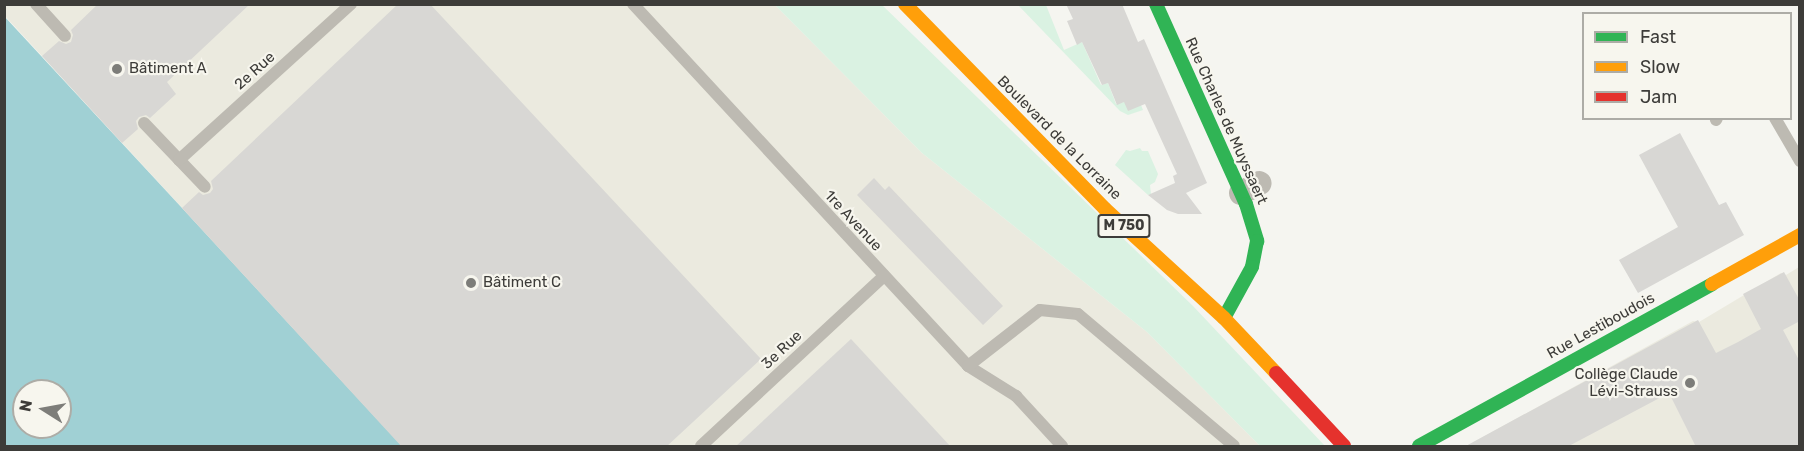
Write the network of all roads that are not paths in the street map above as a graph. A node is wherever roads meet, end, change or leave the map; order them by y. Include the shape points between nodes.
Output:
1 (36, 4) edge
2 (351, 4) edge
3 (633, 4) edge
4 (905, 4) edge
5 (1156, 4) edge
6 (65, 36) dead end
7 (1776, 120) edge
8 (144, 123) dead end
9 (179, 160) junction
10 (1800, 161) edge
11 (205, 187) dead end
12 (1800, 235) edge
13 (884, 276) junction
14 (1224, 318) junction
15 (968, 366) junction
16 (701, 447) edge
17 (1062, 447) edge
18 (1234, 447) edge
19 (1344, 447) edge
20 (1419, 447) edge

1 - 6 lane
2 - 9 lane, 2e Rue
3 - 13 lane, 1re Avenue
4 - 14 street, Boulevard de la Lorraine / M 750 via 1089,193
5 - 14 street, Rue Charles de Muyssaert via 1251,188 1256,254
7 - 10 lane
8 - 9 lane
9 - 11 lane
12 - 20 street, Rue Lestiboudois
13 - 15 lane, 1re Avenue
13 - 16 lane, 3e Rue
14 - 19 street, Boulevard de la Lorraine / M 750
15 - 17 lane, 1re Avenue via 1016,396
15 - 18 lane via 1040,310 1078,314

